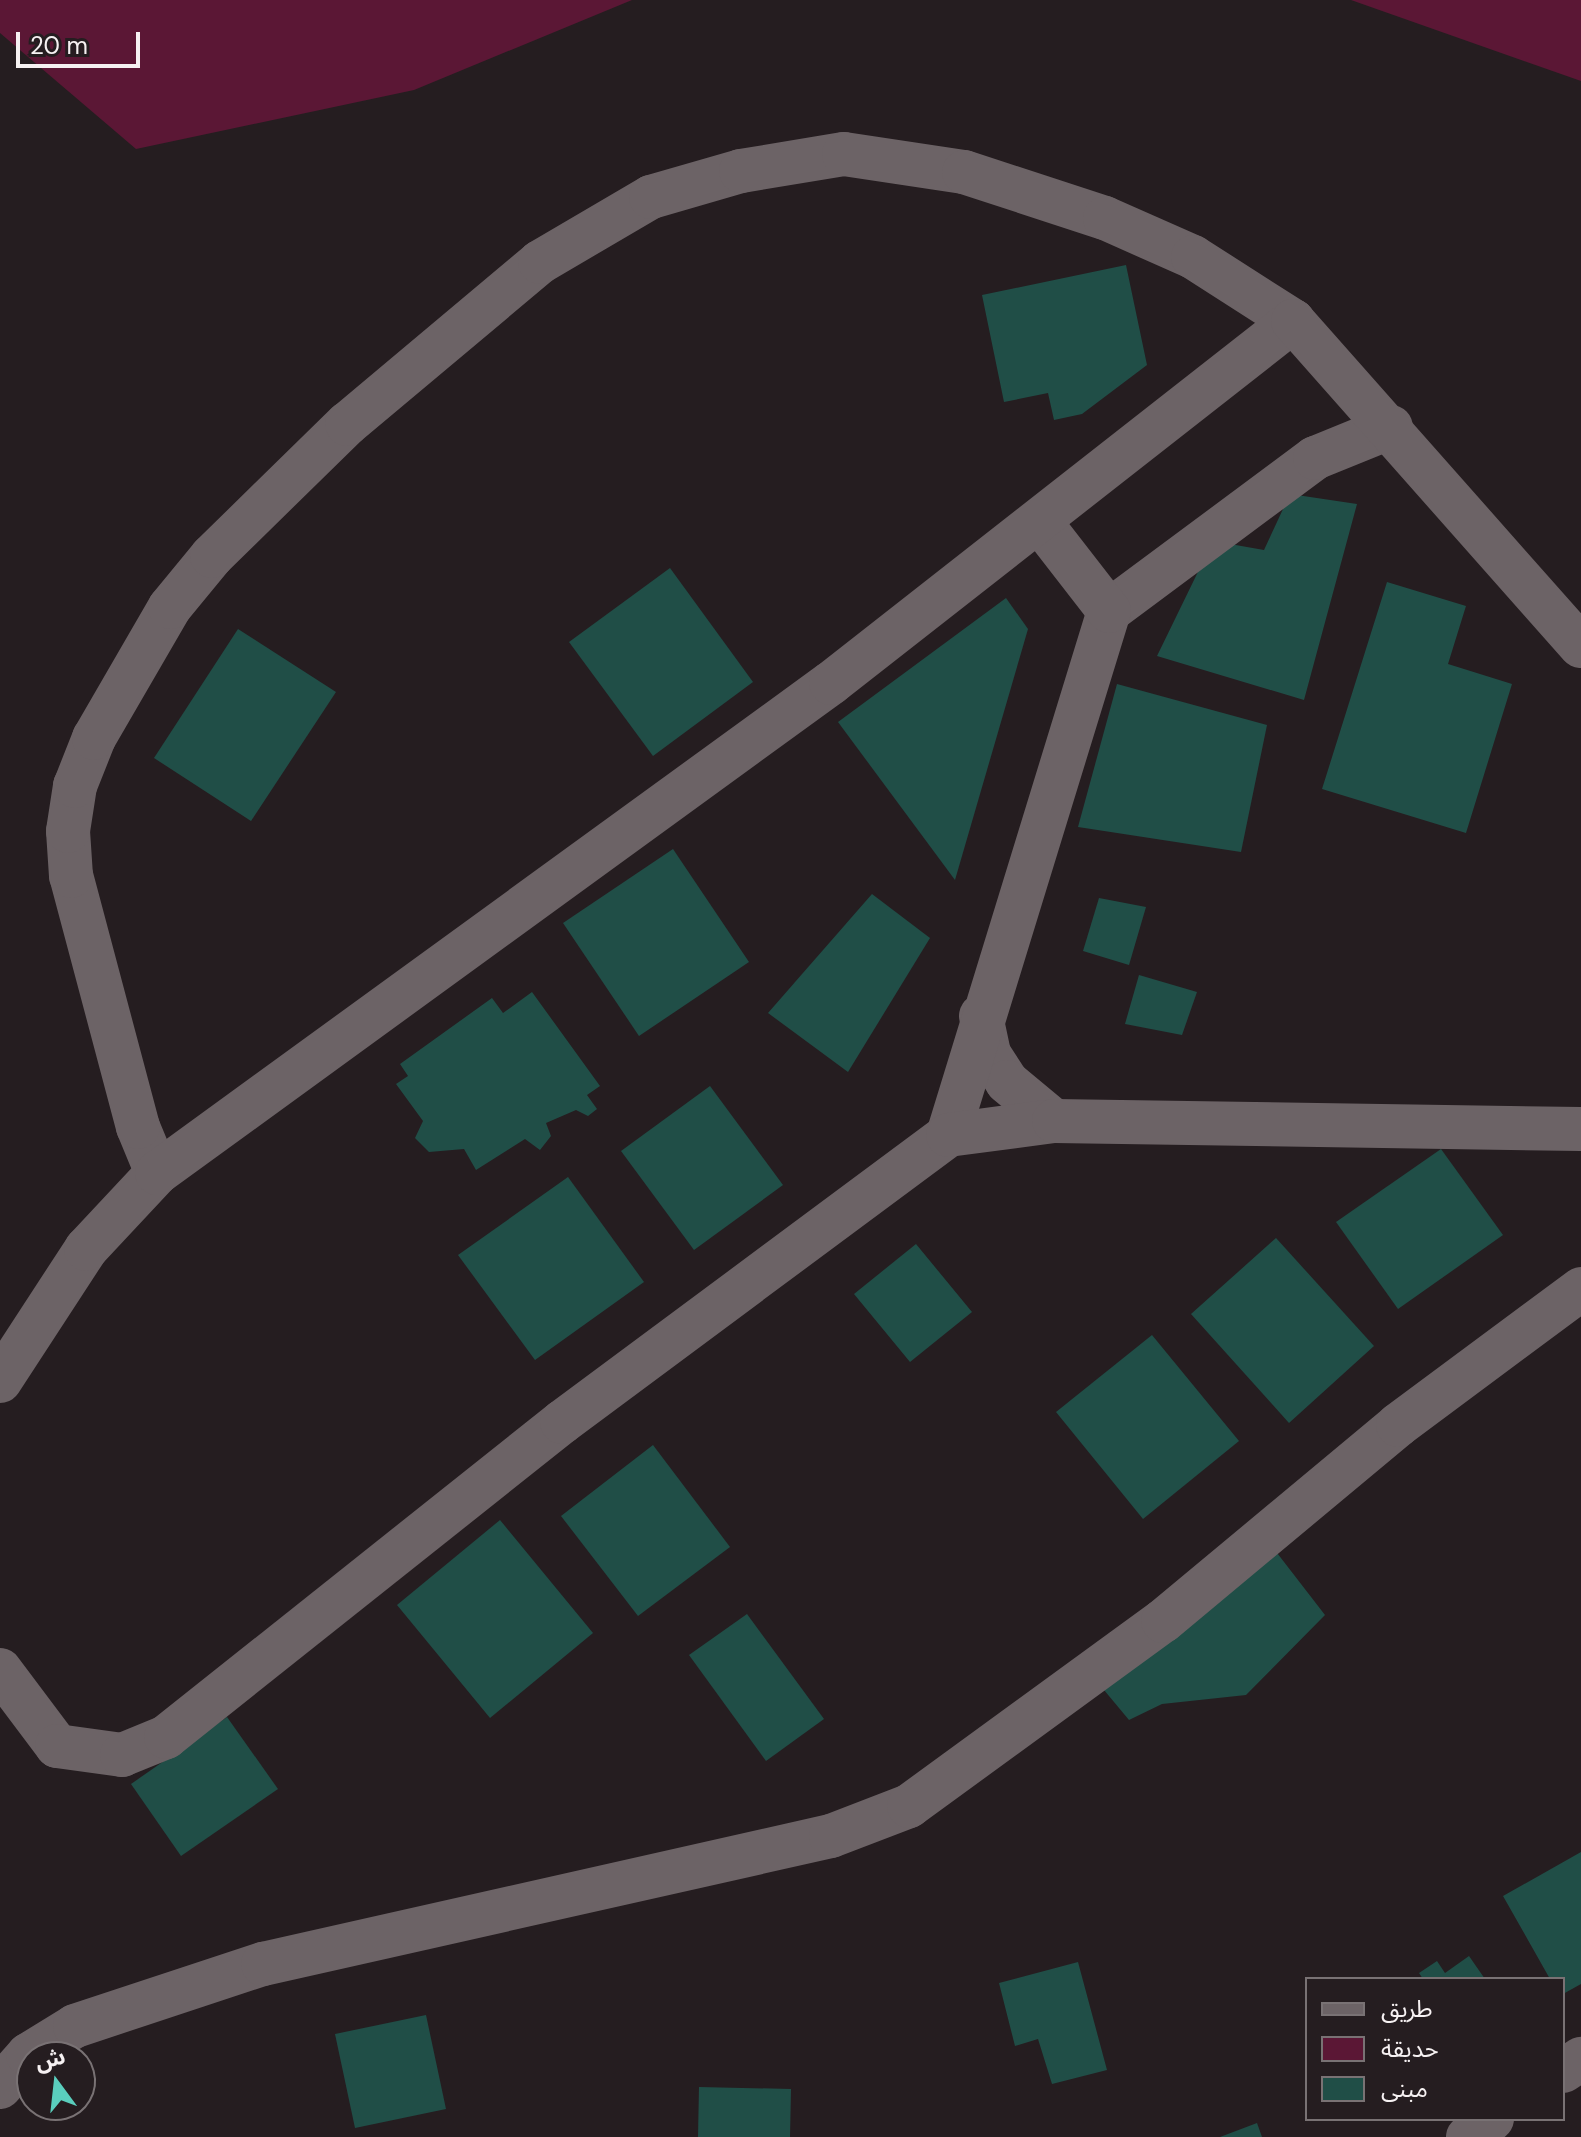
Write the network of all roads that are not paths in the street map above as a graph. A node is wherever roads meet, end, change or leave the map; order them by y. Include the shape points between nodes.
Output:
1 (1293, 321) junction
2 (1391, 427) junction
3 (1040, 522) junction
4 (1109, 611) junction
5 (1581, 646) edge
6 (981, 1016) junction
7 (1054, 1121) junction
8 (1581, 1129) edge
9 (948, 1135) junction
10 (157, 1173) junction
11 (1581, 1289) edge
12 (0, 1381) edge
13 (0, 1670) edge
14 (0, 2087) edge
15 (1489, 2121) edge
16 (1468, 2137) edge

1 - 2 street
1 - 3 street
1 - 10 street via 1193,257 1105,218 964,172 844,154 741,171 651,197 540,262 347,424 212,556 170,607 94,738 73,801 71,876
2 - 4 street via 1315,458
2 - 5 street
3 - 4 street
3 - 10 street via 831,683
4 - 6 street
6 - 7 street via 989,1054 1007,1082
6 - 9 street
7 - 8 street
7 - 9 street
9 - 13 street via 562,1422 166,1737 122,1755 57,1746
10 - 12 street via 86,1249
11 - 14 street via 1398,1425 1163,1621 909,1806 831,1836 263,1964 75,2026 28,2055
15 - 16 street

